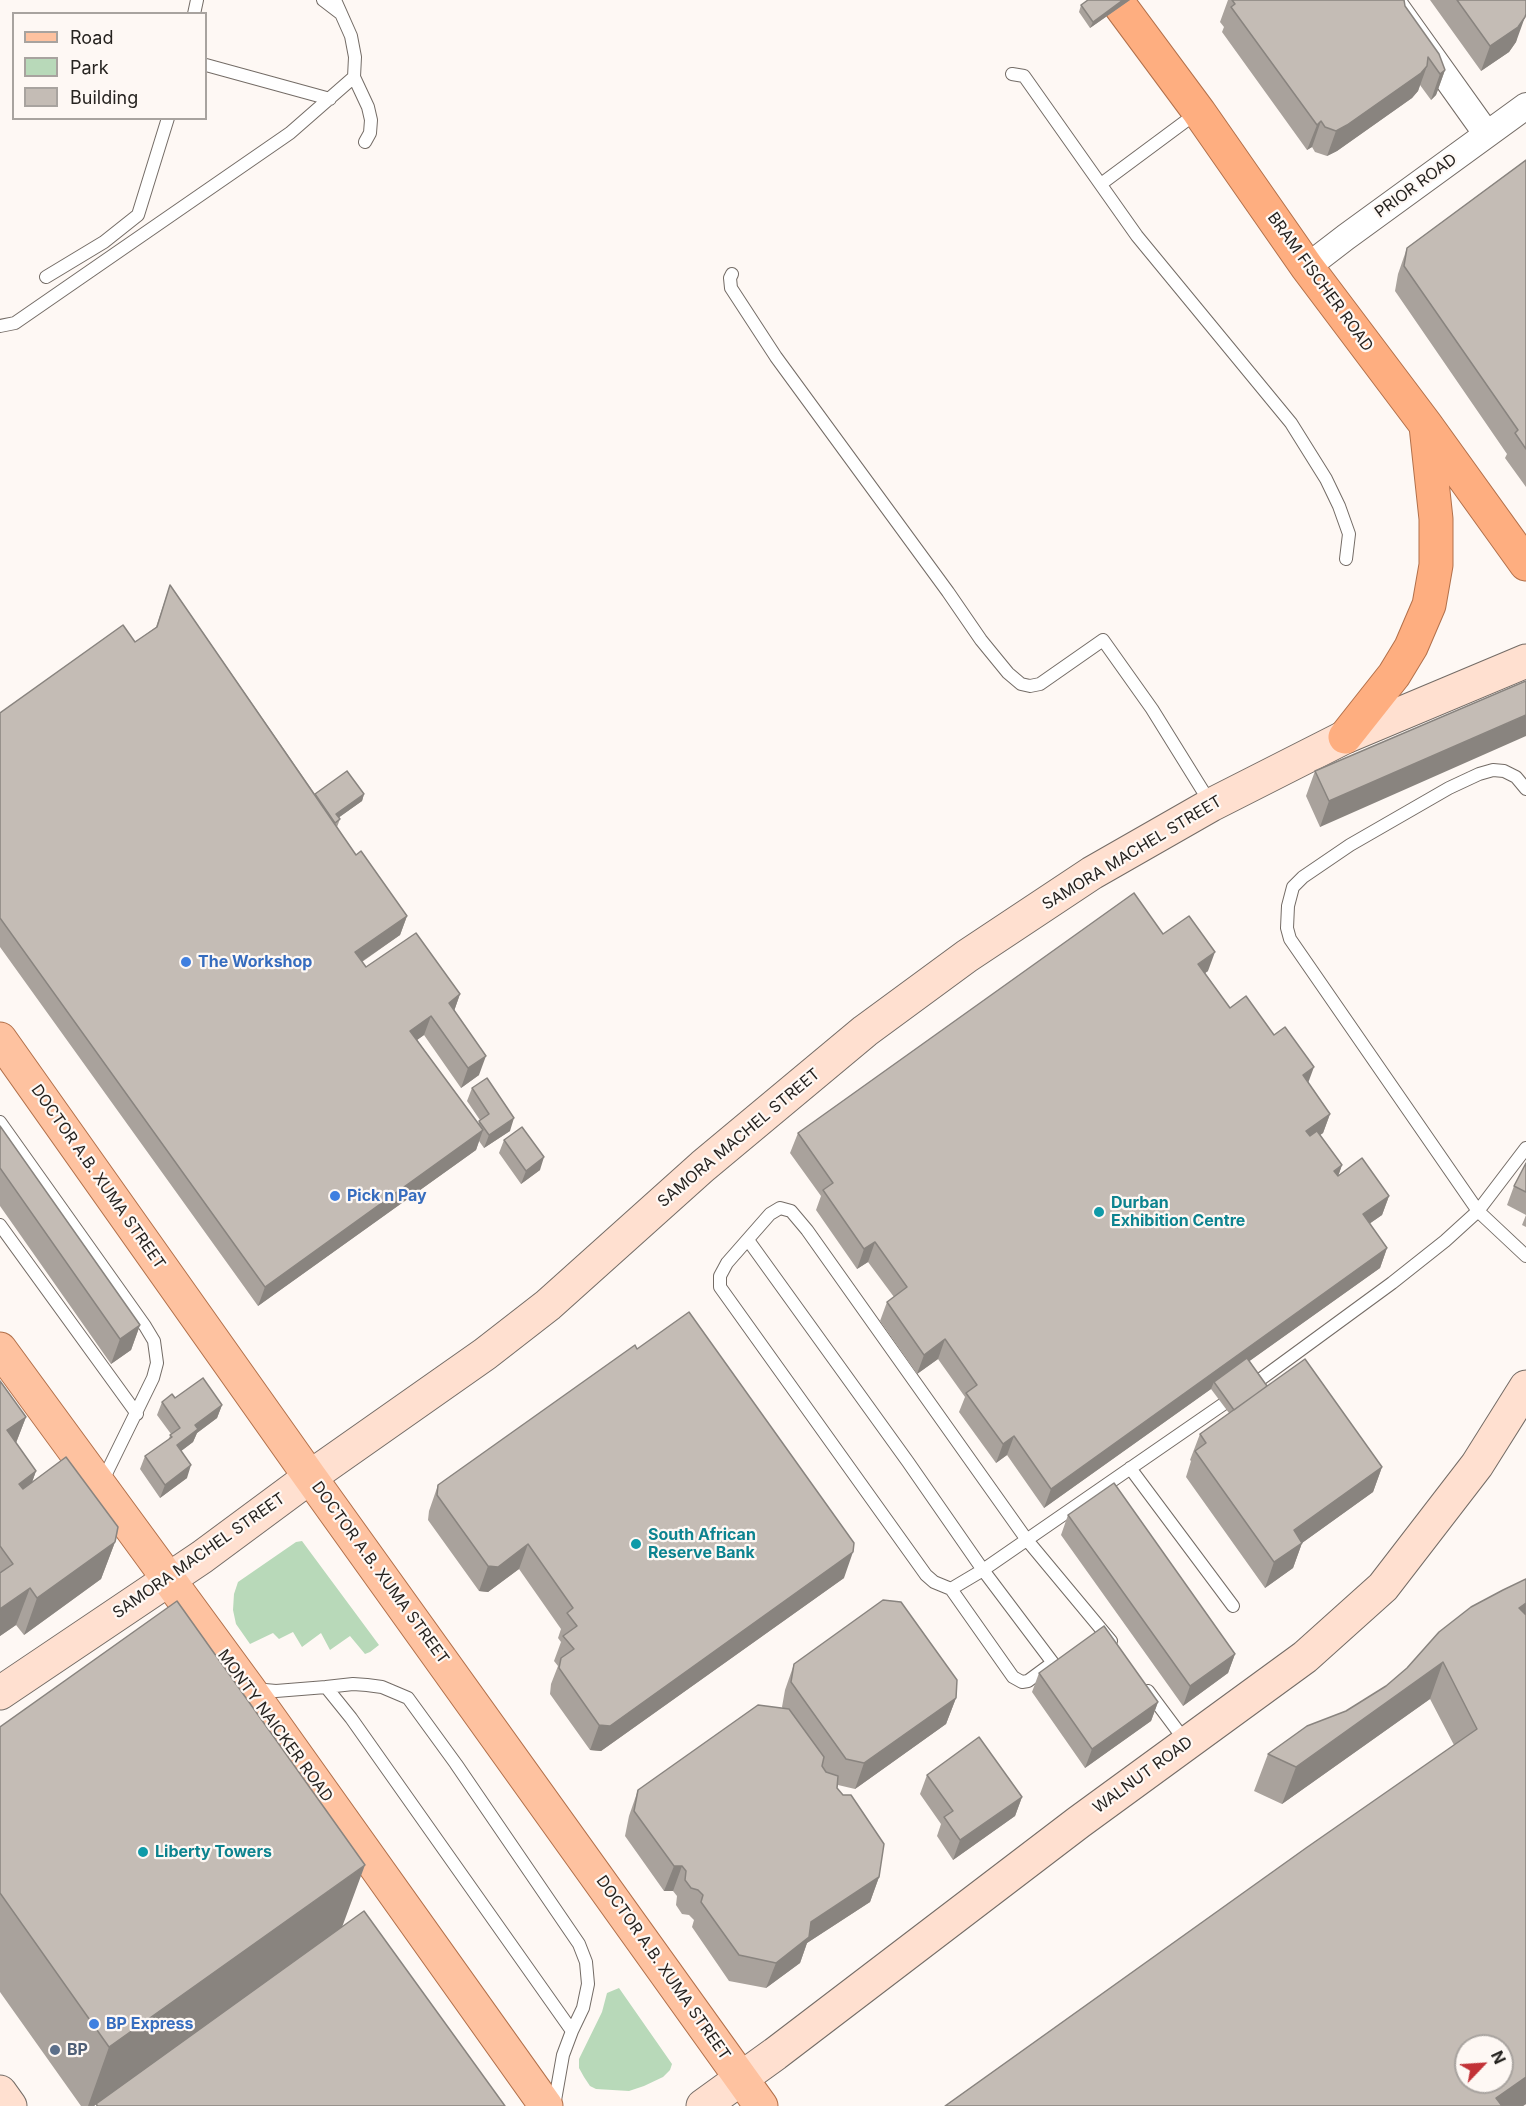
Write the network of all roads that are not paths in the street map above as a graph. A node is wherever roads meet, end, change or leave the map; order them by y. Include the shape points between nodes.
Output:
1 (323, 0) edge
2 (335, 0) edge
3 (1116, 0) edge
4 (1391, 0) edge
5 (341, 14) junction
6 (207, 66) edge
7 (1012, 74) dead end
8 (354, 77) junction
9 (330, 99) junction
10 (1526, 106) edge
11 (1199, 112) junction
12 (167, 120) edge
13 (1486, 134) junction
14 (365, 141) dead end
15 (1101, 184) junction
16 (1307, 267) junction
17 (732, 274) dead end
18 (46, 277) dead end
19 (0, 326) edge
20 (1426, 425) junction
21 (1346, 559) dead end
22 (1526, 564) edge
23 (1526, 661) edge
24 (1345, 737) junction
25 (1526, 789) edge
26 (1211, 805) junction
27 (0, 1039) edge
28 (0, 1122) edge
29 (1526, 1148) edge
30 (1478, 1211) junction
31 (0, 1225) edge
32 (748, 1240) junction
33 (1526, 1256) edge
34 (0, 1349) edge
35 (1526, 1387) edge
36 (137, 1413) junction
37 (1130, 1468) junction
38 (310, 1477) junction
39 (100, 1486) junction
40 (1027, 1540) junction
41 (984, 1570) junction
42 (168, 1580) junction
43 (951, 1589) junction
44 (1233, 1606) dead end
45 (1116, 1648) edge
46 (1137, 1677) edge
47 (326, 1688) junction
48 (249, 1689) junction
49 (0, 1693) edge
50 (1187, 1744) junction
51 (572, 2031) junction
52 (742, 2079) junction
53 (0, 2092) edge
54 (10, 2106) edge
55 (546, 2106) edge
56 (555, 2106) edge
57 (703, 2106) edge
58 (762, 2106) edge

1 - 5 lane
2 - 5 lane
3 - 11 highway, BRAM FISCHER ROAD
4 - 13 street
5 - 8 lane via 351,36
6 - 9 lane
7 - 15 lane via 1024,76
8 - 9 lane
8 - 14 lane via 371,120
9 - 19 lane via 290,133 15,323
10 - 13 street, PRIOR ROAD
11 - 15 lane
11 - 16 highway, BRAM FISCHER ROAD
12 - 18 lane via 138,215 104,242
13 - 16 street, PRIOR ROAD
15 - 21 lane via 1137,236 1266,391 1308,448 1349,534
16 - 20 highway, BRAM FISCHER ROAD
17 - 26 lane via 731,288 776,357 1008,673 1021,684 1040,684 1103,640 1152,709
20 - 22 highway, BRAM FISCHER ROAD
20 - 24 highway via 1436,519 1436,565 1429,605 1394,675
23 - 24 main road, SAMORA MACHEL STREET
24 - 26 main road, SAMORA MACHEL STREET
25 - 30 lane via 1516,777 1493,770 1449,788 1303,877 1293,887 1288,906 1290,939
26 - 38 main road, SAMORA MACHEL STREET via 1083,879 967,956 865,1031 703,1166 548,1305
27 - 38 main road, DOCTOR A.B. XUMA STREET
28 - 36 lane via 154,1341 157,1363
29 - 30 lane
30 - 33 lane
30 - 37 lane via 1392,1283
31 - 36 lane
32 - 40 lane via 770,1214 780,1208 791,1211
32 - 41 lane
32 - 43 lane via 727,1263 720,1276 720,1287 926,1575
34 - 39 main road, MONTY NAICKER ROAD
35 - 50 main road, WALNUT ROAD via 1477,1465 1383,1587 1305,1657
36 - 39 lane
37 - 40 lane
37 - 44 lane
38 - 42 main road, SAMORA MACHEL STREET
38 - 52 main road, DOCTOR A.B. XUMA STREET
39 - 42 main road, MONTY NAICKER ROAD
40 - 41 lane
40 - 45 lane via 1097,1632
41 - 43 lane
41 - 43 lane via 1058,1659 1028,1681 1013,1677
42 - 48 main road, MONTY NAICKER ROAD
42 - 49 main road, SAMORA MACHEL STREET
46 - 50 lane
47 - 48 lane
47 - 51 lane
47 - 51 lane via 366,1685 408,1698 456,1764 579,1944 588,1984 583,2008
48 - 55 main road, MONTY NAICKER ROAD
50 - 52 main road, WALNUT ROAD
51 - 56 lane via 563,2055
52 - 57 main road, WALNUT ROAD
52 - 58 main road, DOCTOR A.B. XUMA STREET
53 - 54 main road

